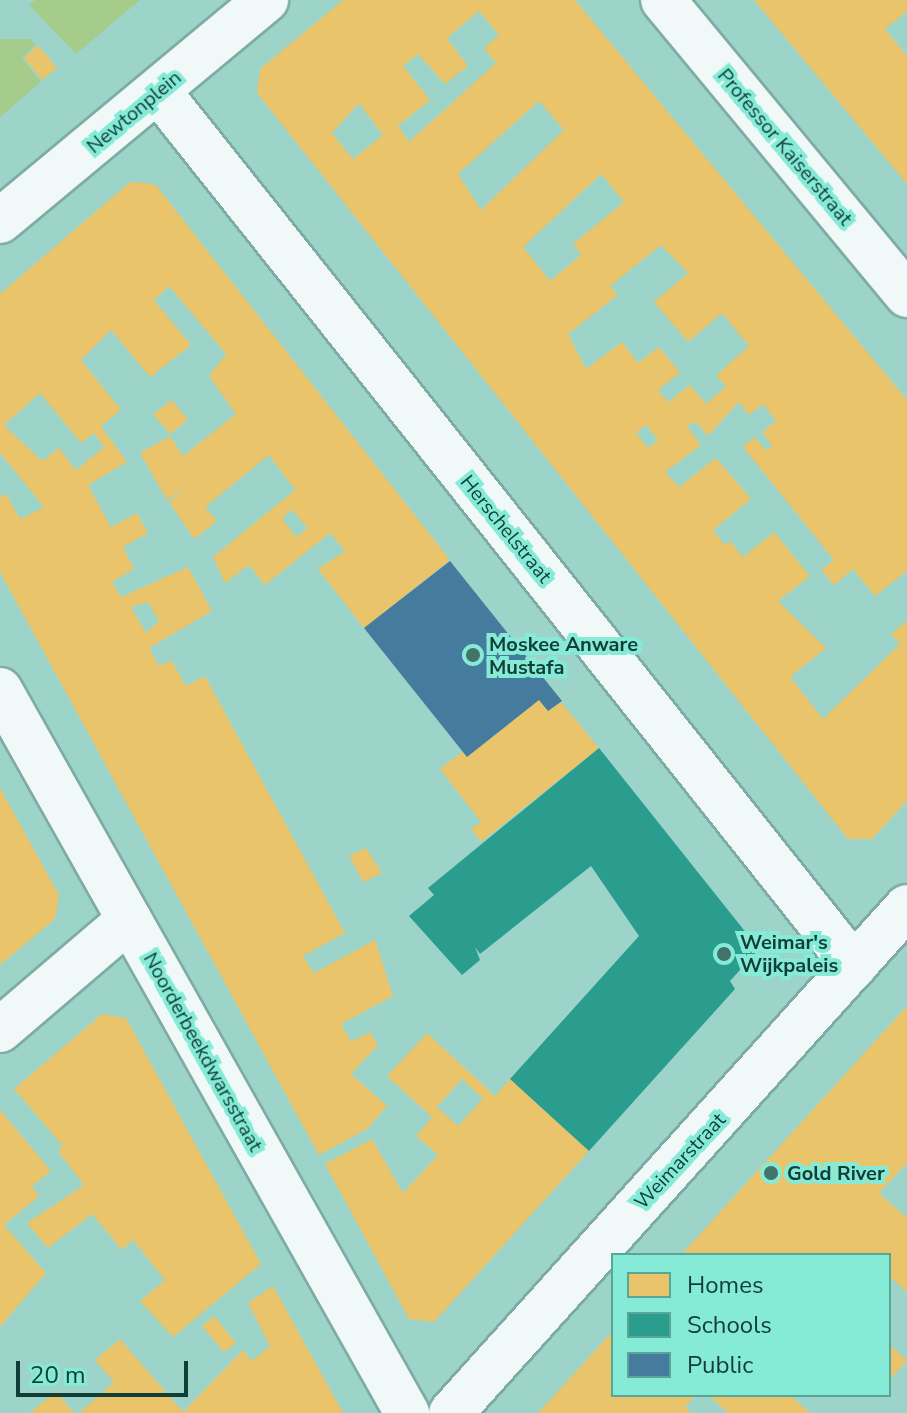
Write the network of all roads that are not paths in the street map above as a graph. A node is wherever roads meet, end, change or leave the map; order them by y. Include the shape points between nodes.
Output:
1 (266, 0) edge
2 (663, 0) edge
3 (159, 92) junction
4 (0, 221) edge
5 (907, 295) edge
6 (0, 690) edge
7 (907, 907) edge
8 (129, 920) junction
9 (854, 966) junction
10 (0, 1030) edge
11 (407, 1413) edge
12 (451, 1413) edge

1 - 3 street, Newtonplein
2 - 5 street, Professor Kaiserstraat
3 - 4 street, Newtonplein
3 - 9 street, Herschelstraat
6 - 8 street, Noorderbeekdwarsstraat
7 - 9 street, Weimarstraat
8 - 10 street
8 - 11 street, Noorderbeekdwarsstraat
9 - 12 street, Weimarstraat

